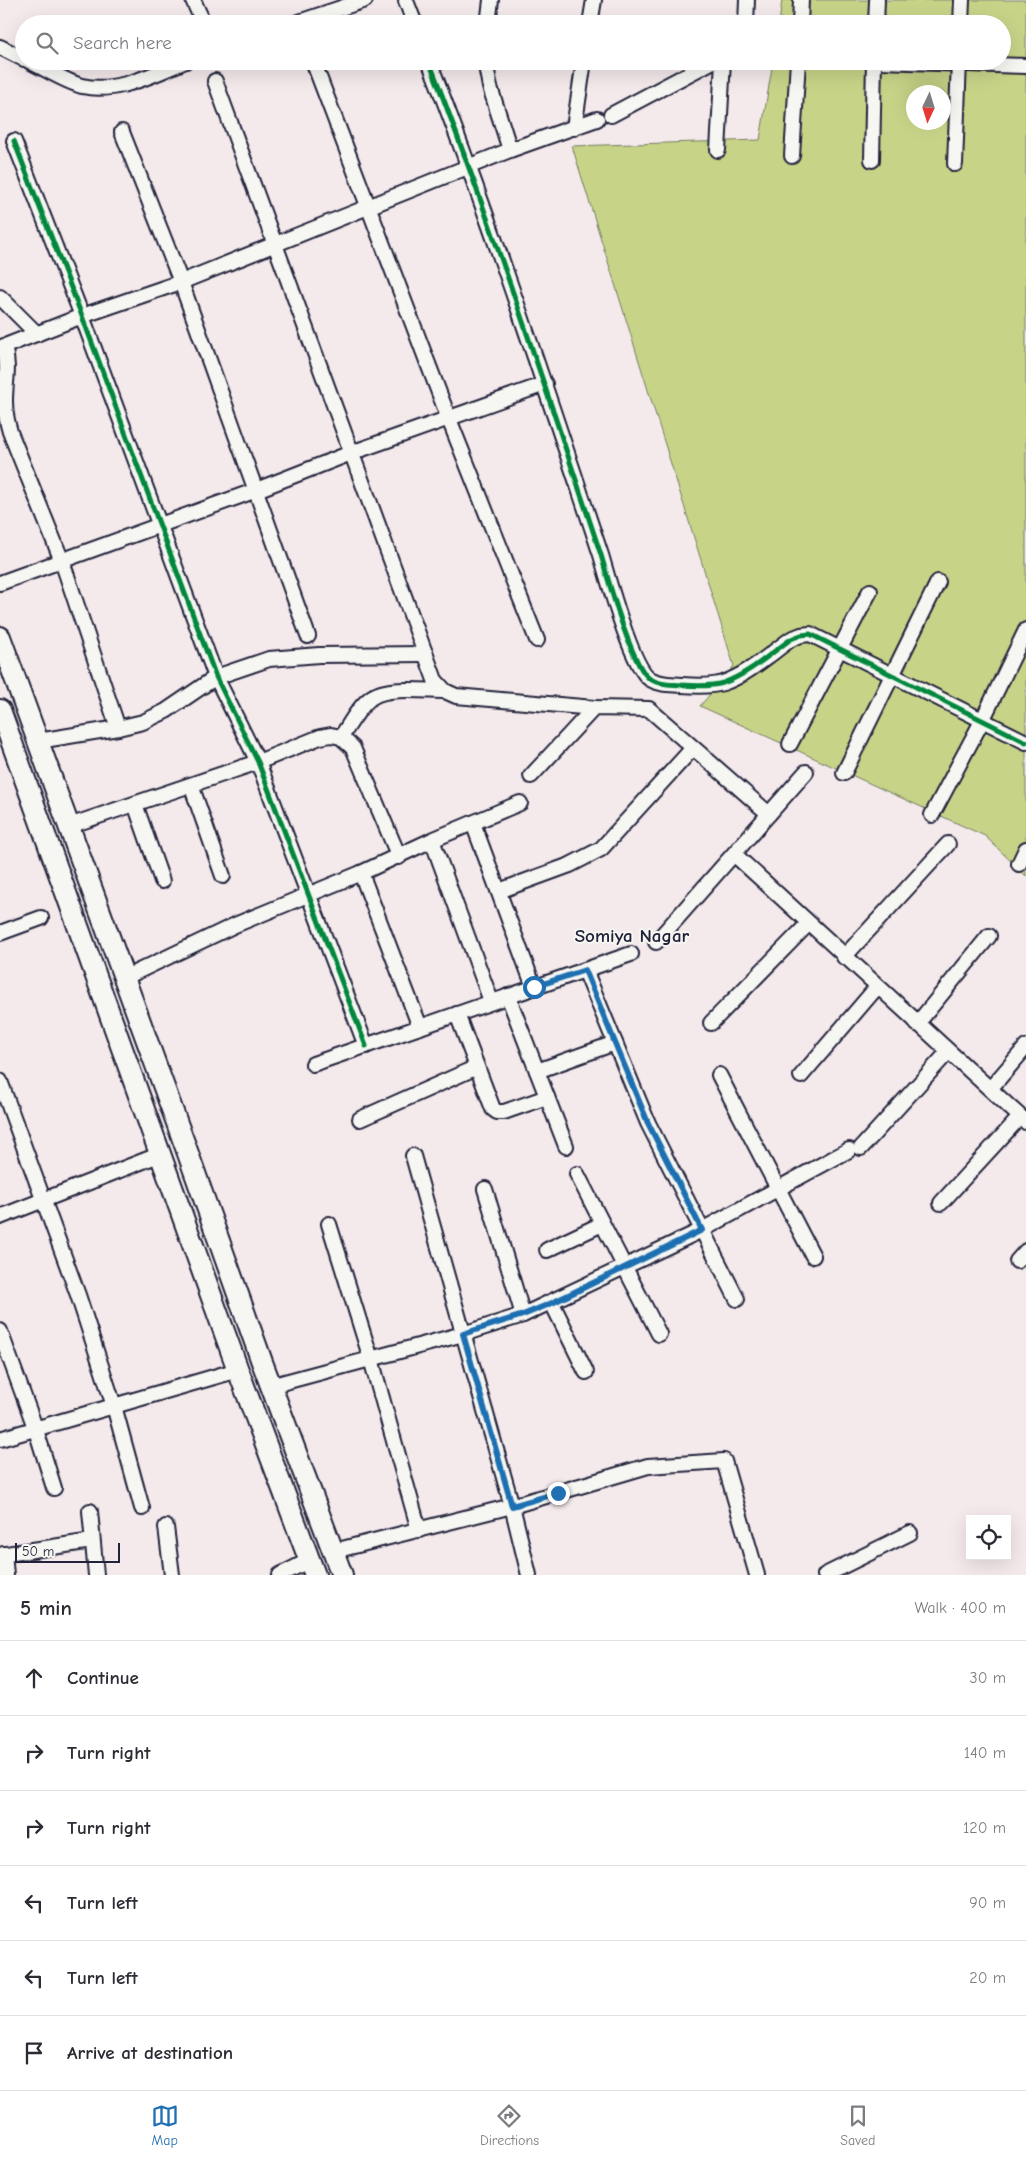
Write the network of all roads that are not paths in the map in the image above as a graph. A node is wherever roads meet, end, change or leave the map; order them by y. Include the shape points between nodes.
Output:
1 (192, 0) edge
2 (365, 0) edge
3 (491, 0) edge
4 (747, 0) edge
5 (801, 0) edge
6 (877, 0) edge
7 (962, 0) edge
8 (592, 1) edge
9 (406, 2) dead end
10 (200, 15) edge
11 (320, 15) edge
12 (411, 15) edge
13 (489, 15) edge
14 (591, 15) edge
15 (746, 15) edge
16 (800, 15) edge
17 (876, 15) edge
18 (961, 15) edge
19 (0, 47) edge
20 (15, 54) edge
21 (1011, 65) edge
22 (1026, 66) edge
23 (48, 70) edge
24 (164, 70) edge
25 (316, 70) edge
26 (433, 70) edge
27 (487, 70) edge
28 (583, 70) edge
29 (695, 70) edge
30 (722, 70) edge
31 (797, 70) edge
32 (874, 70) edge
33 (959, 70) edge
34 (215, 81) dead end
35 (574, 128) junction
36 (122, 132) dead end
37 (14, 141) dead end
38 (510, 150) junction
39 (718, 150) dead end
40 (792, 156) dead end
41 (872, 160) dead end
42 (955, 164) dead end
43 (470, 166) junction
44 (368, 207) junction
45 (275, 244) junction
46 (181, 282) junction
47 (0, 297) edge
48 (82, 316) junction
49 (37, 334) junction
50 (2, 347) edge
51 (545, 384) junction
52 (449, 420) junction
53 (351, 453) junction
54 (254, 491) junction
55 (160, 525) junction
56 (62, 561) junction
57 (938, 582) dead end
58 (0, 583) edge
59 (870, 591) dead end
60 (1026, 630) edge
61 (308, 636) dead end
62 (0, 637) edge
63 (537, 640) dead end
64 (841, 650) junction
65 (426, 654) junction
66 (892, 675) junction
67 (216, 677) junction
68 (444, 691) junction
69 (594, 708) junction
70 (0, 710) edge
71 (982, 721) junction
72 (118, 728) junction
73 (341, 737) junction
74 (38, 741) junction
75 (1026, 742) edge
76 (790, 744) dead end
77 (693, 748) junction
78 (258, 762) junction
79 (806, 772) dead end
80 (844, 773) dead end
81 (531, 776) dead end
82 (191, 785) junction
83 (520, 803) dead end
84 (135, 804) junction
85 (770, 814) junction
86 (932, 815) dead end
87 (473, 823) junction
88 (69, 826) junction
89 (432, 840) junction
90 (948, 844) dead end
91 (1026, 849) edge
92 (735, 855) junction
93 (399, 856) junction
94 (1019, 864) dead end
95 (361, 873) junction
96 (223, 876) dead end
97 (162, 881) dead end
98 (499, 891) junction
99 (309, 893) junction
100 (41, 918) dead end
101 (808, 924) junction
102 (0, 933) edge
103 (989, 936) dead end
104 (656, 942) dead end
105 (631, 954) dead end
106 (844, 957) junction
107 (585, 970) junction
108 (124, 978) junction
109 (534, 987) junction
110 (877, 987) junction
111 (508, 996) junction
112 (491, 1001) junction
113 (457, 1014) junction
114 (711, 1023) dead end
115 (917, 1024) junction
116 (420, 1027) junction
117 (615, 1043) junction
118 (366, 1046) junction
119 (1026, 1047) edge
120 (948, 1052) junction
121 (313, 1064) dead end
122 (477, 1067) junction
123 (537, 1071) junction
124 (719, 1075) dead end
125 (801, 1076) dead end
126 (0, 1081) edge
127 (990, 1089) junction
128 (547, 1097) junction
129 (360, 1118) dead end
130 (1023, 1120) edge
131 (566, 1146) dead end
132 (161, 1154) junction
133 (413, 1156) dead end
134 (576, 1174) dead end
135 (485, 1189) dead end
136 (778, 1190) junction
137 (43, 1200) junction
138 (942, 1203) dead end
139 (0, 1217) edge
140 (329, 1224) dead end
141 (602, 1224) junction
142 (702, 1230) junction
143 (547, 1250) dead end
144 (813, 1256) dead end
145 (624, 1268) junction
146 (737, 1299) dead end
147 (552, 1303) junction
148 (523, 1315) junction
149 (0, 1331) edge
150 (463, 1334) junction
151 (659, 1334) dead end
152 (370, 1358) junction
153 (238, 1370) junction
154 (586, 1372) dead end
155 (270, 1386) junction
156 (114, 1406) junction
157 (36, 1430) junction
158 (0, 1439) edge
159 (54, 1488) dead end
160 (512, 1506) junction
161 (142, 1508) dead end
162 (90, 1511) dead end
163 (166, 1527) dead end
164 (419, 1530) junction
165 (910, 1533) dead end
166 (92, 1541) junction
167 (334, 1552) junction
168 (2, 1554) edge
169 (313, 1568) edge
170 (6, 1575) edge
171 (96, 1575) edge
172 (172, 1575) edge
173 (280, 1575) edge
174 (342, 1575) edge
175 (529, 1575) edge
176 (757, 1575) edge
177 (825, 1575) edge

1 - 10 street
2 - 11 street
3 - 13 street
4 - 15 street
5 - 16 street
6 - 17 street
7 - 18 street
8 - 14 street
9 - 12 street
19 - 20 street
21 - 22 street
23 - 24 street via 80,85 100,89 124,86
25 - 44 street
26 - 43 street
27 - 38 street
28 - 35 street
29 - 35 street via 604,117
30 - 39 street
31 - 40 street
32 - 41 street
33 - 42 street
34 - 45 street
35 - 38 street
36 - 46 street
37 - 48 street
38 - 43 street
43 - 44 street
43 - 51 street
44 - 45 street
44 - 52 street
45 - 46 street
45 - 53 street
46 - 48 street
46 - 54 street
47 - 49 street
48 - 49 street
48 - 55 street
49 - 50 street
50 - 56 street via 9,369 5,414 10,432
51 - 52 street
51 - 64 street via 638,666 644,675 662,684 704,686 722,683 737,677 800,635 810,634
52 - 53 street
52 - 63 street
53 - 54 street
53 - 65 street
54 - 55 street
54 - 61 street
55 - 56 street
55 - 67 street
56 - 58 street
56 - 72 street
57 - 66 street
59 - 64 street
60 - 71 street
62 - 74 main road
64 - 66 street
64 - 76 street
65 - 67 street via 269,658
65 - 68 street via 435,680
66 - 71 street
66 - 80 street
67 - 72 street via 166,711 143,722
67 - 78 street
68 - 69 street via 456,696
68 - 73 street via 396,691 371,697
69 - 77 street via 649,709
69 - 81 street
70 - 132 main road
71 - 75 street
71 - 86 street
72 - 74 street
73 - 78 street via 320,737
73 - 93 street via 353,748
74 - 88 main road
77 - 85 street
77 - 98 street via 600,850 570,866
78 - 82 street
78 - 99 street
79 - 85 street
82 - 84 street
82 - 96 street
83 - 87 street
84 - 88 street
84 - 97 street
85 - 92 street
87 - 89 street
87 - 98 street
88 - 108 main road
89 - 93 street
89 - 112 street
90 - 106 street
91 - 94 street
92 - 101 street
92 - 104 street
93 - 95 street
95 - 99 street
95 - 116 street
98 - 109 street
99 - 108 street
99 - 118 street
100 - 102 street
101 - 106 street
101 - 114 street
103 - 115 street
105 - 107 street
106 - 110 street
107 - 109 street
107 - 117 street
108 - 155 main road
109 - 111 street
110 - 115 street
110 - 125 street
111 - 112 street
111 - 123 street
112 - 113 street
113 - 116 street
113 - 122 street
115 - 120 street
116 - 118 street
117 - 123 street
117 - 142 street via 648,1123
118 - 121 street
119 - 127 street
120 - 127 street
120 - 136 street via 855,1149
122 - 128 street via 489,1103 497,1112
122 - 129 street
123 - 128 street
124 - 136 street
126 - 137 street
127 - 130 street
128 - 131 street
130 - 138 street
132 - 137 street
132 - 153 main road
133 - 150 street
134 - 141 street
135 - 148 street
136 - 142 street
136 - 144 street
137 - 139 street
137 - 156 street
140 - 152 street
141 - 143 street
141 - 145 street
142 - 145 street
142 - 146 street
145 - 147 street
145 - 151 street
147 - 148 street
147 - 154 street
148 - 150 street
149 - 157 street
150 - 152 street
150 - 160 street
152 - 155 street
152 - 164 street
153 - 156 street
153 - 169 main road
155 - 167 main road
156 - 157 street
156 - 161 street
157 - 158 street
157 - 159 street
160 - 164 street
160 - 175 street
160 - 176 street via 648,1466 724,1461
162 - 166 street
163 - 172 street
164 - 167 street
165 - 177 street
166 - 168 street
166 - 171 street
167 - 174 main road
168 - 170 street
169 - 173 street

